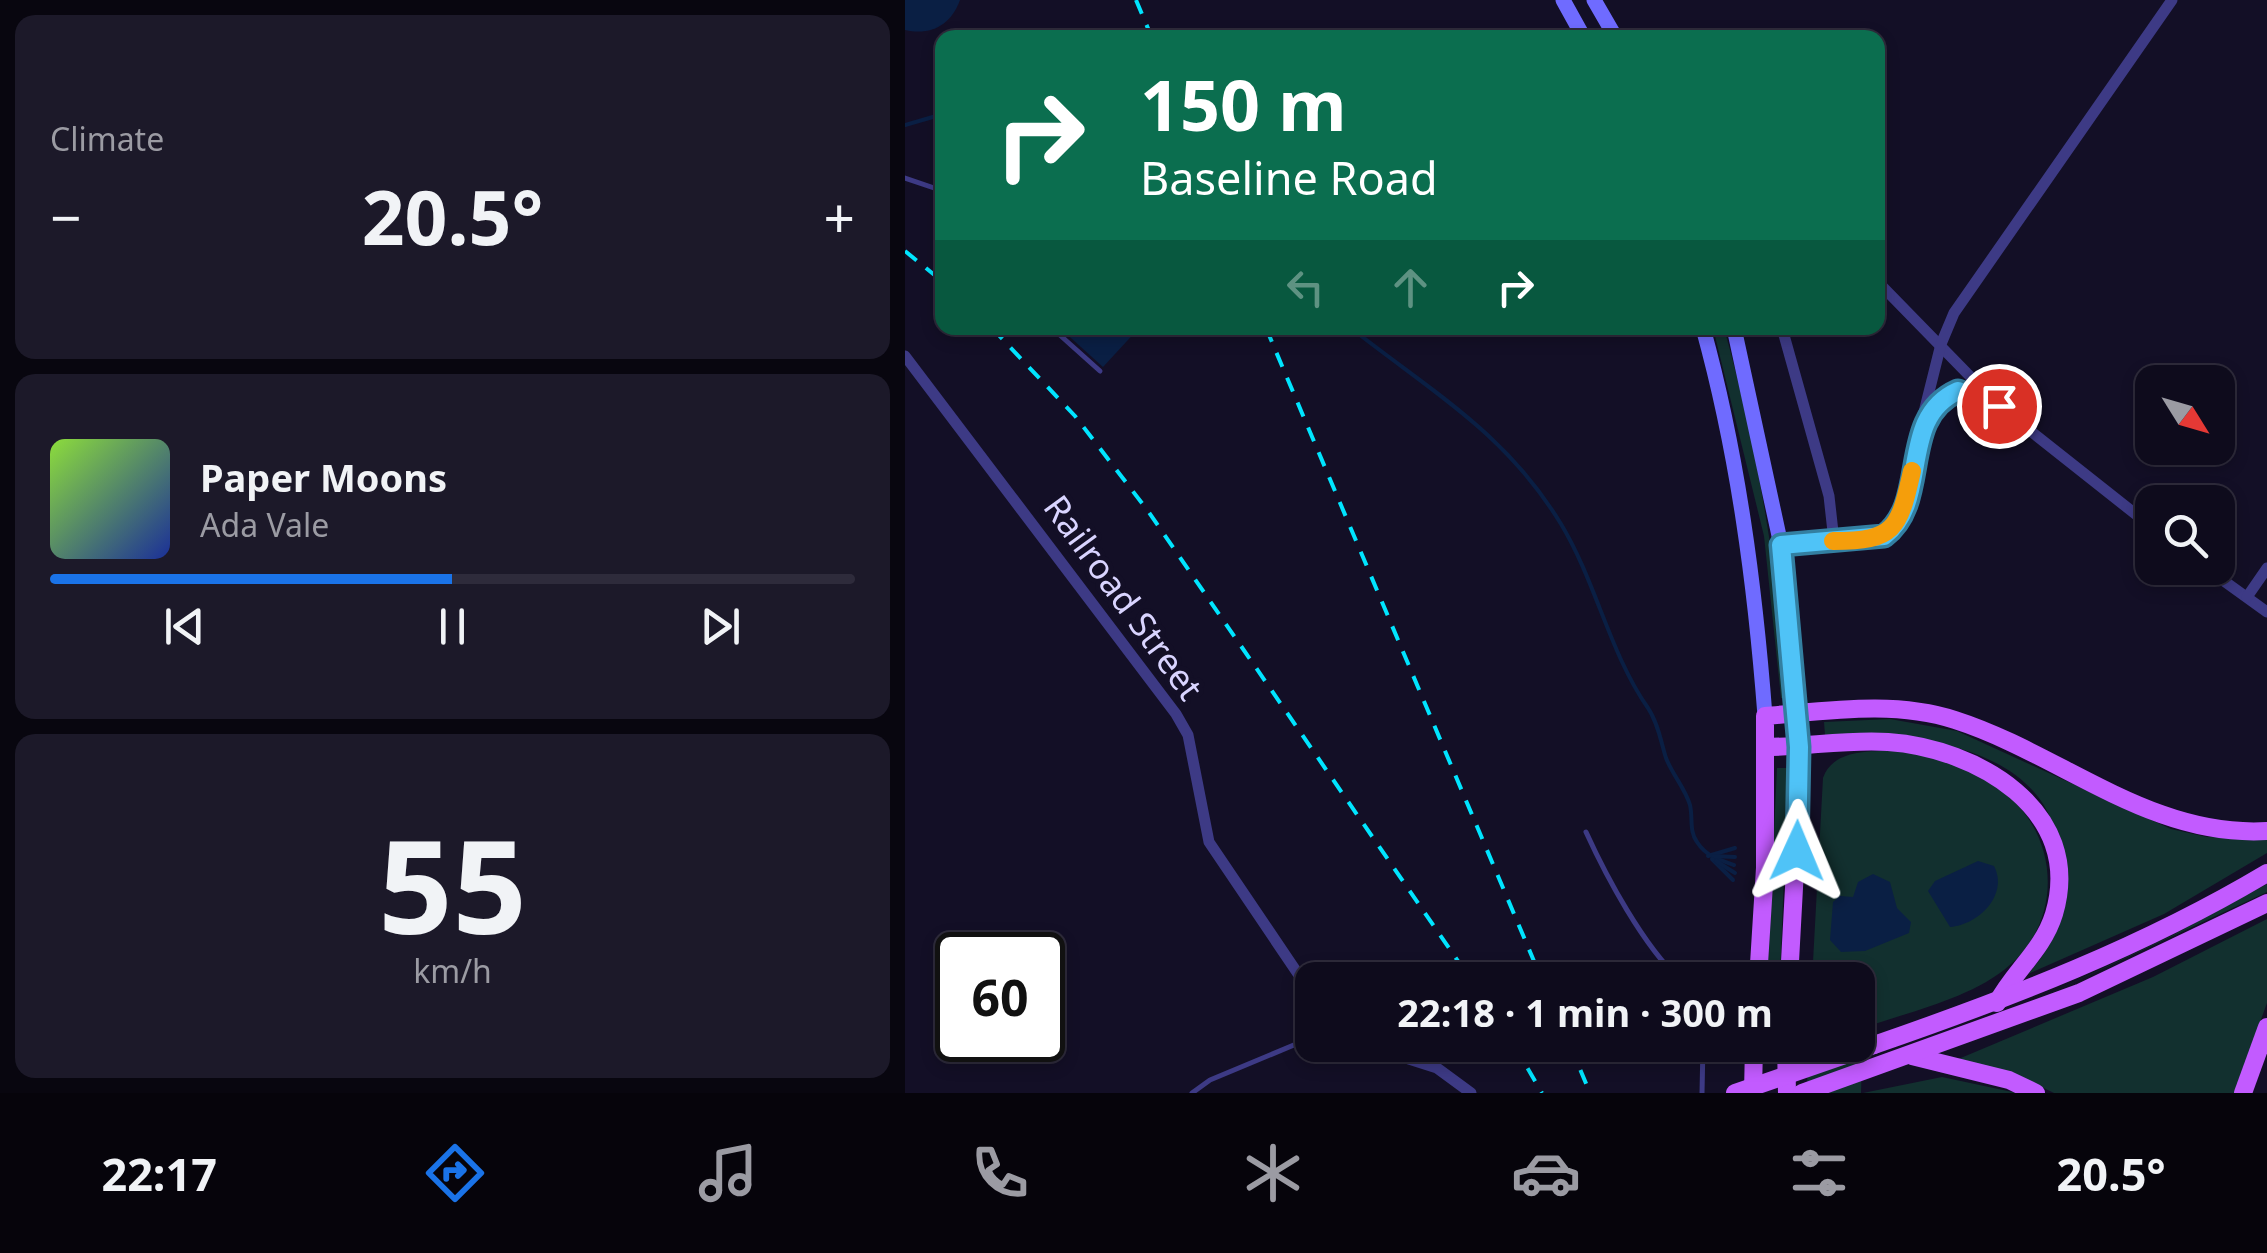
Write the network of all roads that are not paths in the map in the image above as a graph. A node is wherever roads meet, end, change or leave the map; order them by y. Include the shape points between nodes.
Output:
1 (1563, 0) edge
2 (1595, 0) edge
3 (2173, 0) edge
4 (1580, 30) edge
5 (1612, 30) edge
6 (905, 178) edge
7 (935, 188) edge
8 (1885, 289) edge
9 (1060, 335) edge
10 (1705, 335) edge
11 (1736, 335) edge
12 (1784, 335) edge
13 (1941, 344) junction
14 (905, 356) edge
15 (1100, 371) dead end
16 (1999, 406) junction
17 (1922, 429) junction
18 (2135, 514) edge
19 (1833, 541) junction
20 (1781, 545) junction
21 (2267, 568) edge
22 (2230, 585) edge
23 (2247, 597) junction
24 (2267, 612) edge
25 (1796, 714) junction
26 (1765, 716) junction
27 (1799, 747) junction
28 (1765, 748) junction
29 (2267, 831) edge
30 (1586, 832) dead end
31 (2267, 873) edge
32 (2267, 903) edge
33 (1662, 962) edge
34 (1759, 962) edge
35 (1790, 962) edge
36 (1295, 969) edge
37 (1997, 1003) junction
38 (2267, 1027) edge
39 (1295, 1045) edge
40 (1912, 1056) junction
41 (1418, 1062) edge
42 (1703, 1062) edge
43 (1754, 1062) edge
44 (1787, 1062) edge
45 (1192, 1093) edge
46 (1471, 1093) edge
47 (1702, 1093) edge
48 (1735, 1093) edge
49 (1753, 1093) edge
50 (1787, 1093) edge
51 (1802, 1093) edge
52 (2036, 1093) edge
53 (2243, 1093) edge

1 - 4 main road
2 - 5 main road
3 - 13 street via 1985,263
6 - 7 lane
8 - 13 street
9 - 15 lane
10 - 26 main road via 1751,563
11 - 20 main road
12 - 19 street via 1829,496
13 - 16 street
13 - 17 street
14 - 36 street, Railroad Street via 1176,714 1189,735 1209,842
16 - 17 street via 1958,391 1935,406
16 - 18 street
17 - 19 street via 1904,506 1891,531 1872,540
19 - 20 street
20 - 25 main road
21 - 23 street
22 - 23 street
23 - 24 street
25 - 26 main road
25 - 27 main road
25 - 29 main road via 1935,714 2165,818 2207,830
26 - 28 main road
27 - 28 main road
27 - 35 main road
27 - 37 main road via 1885,741 1934,750 2000,776 2041,817 2056,858 2058,900 2043,941
28 - 34 main road
30 - 33 lane via 1611,887
31 - 37 main road via 2155,934
32 - 40 main road via 2079,994
37 - 48 main road, bridge
38 - 53 main road
39 - 45 lane
40 - 51 main road
40 - 52 main road
41 - 46 street
42 - 47 lane
43 - 49 main road
44 - 50 main road

